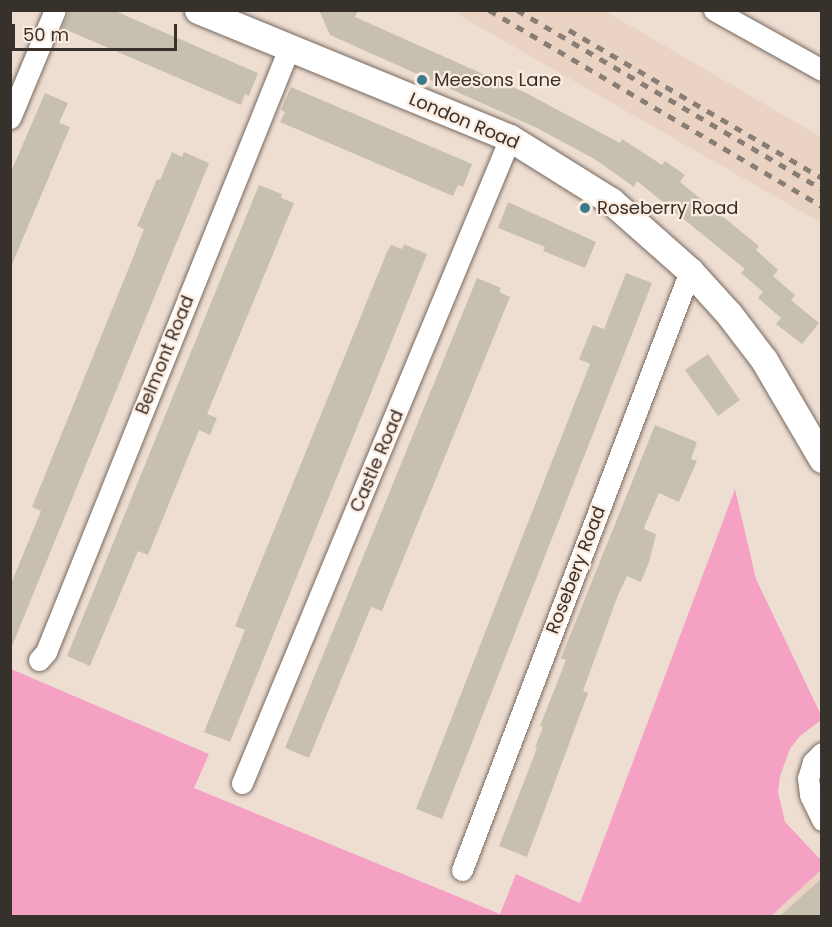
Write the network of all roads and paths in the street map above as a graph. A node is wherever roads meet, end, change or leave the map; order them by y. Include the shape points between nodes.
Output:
1 (55, 10) edge
2 (198, 10) edge
3 (714, 10) edge
4 (289, 48) junction
5 (822, 70) edge
6 (10, 118) edge
7 (510, 138) junction
8 (690, 271) junction
9 (822, 459) edge
10 (39, 660) dead end
11 (822, 753) edge
12 (242, 783) dead end
13 (822, 820) edge
14 (462, 870) dead end

1 - 6 street
2 - 4 street, London Road
3 - 5 street
4 - 7 street, London Road
4 - 10 street, Belmont Road via 46,652
7 - 8 street, London Road via 611,201
7 - 12 street, Castle Road
8 - 9 street, London Road via 764,360
8 - 14 street, Rosebery Road
11 - 13 street via 813,762 808,778 810,795

